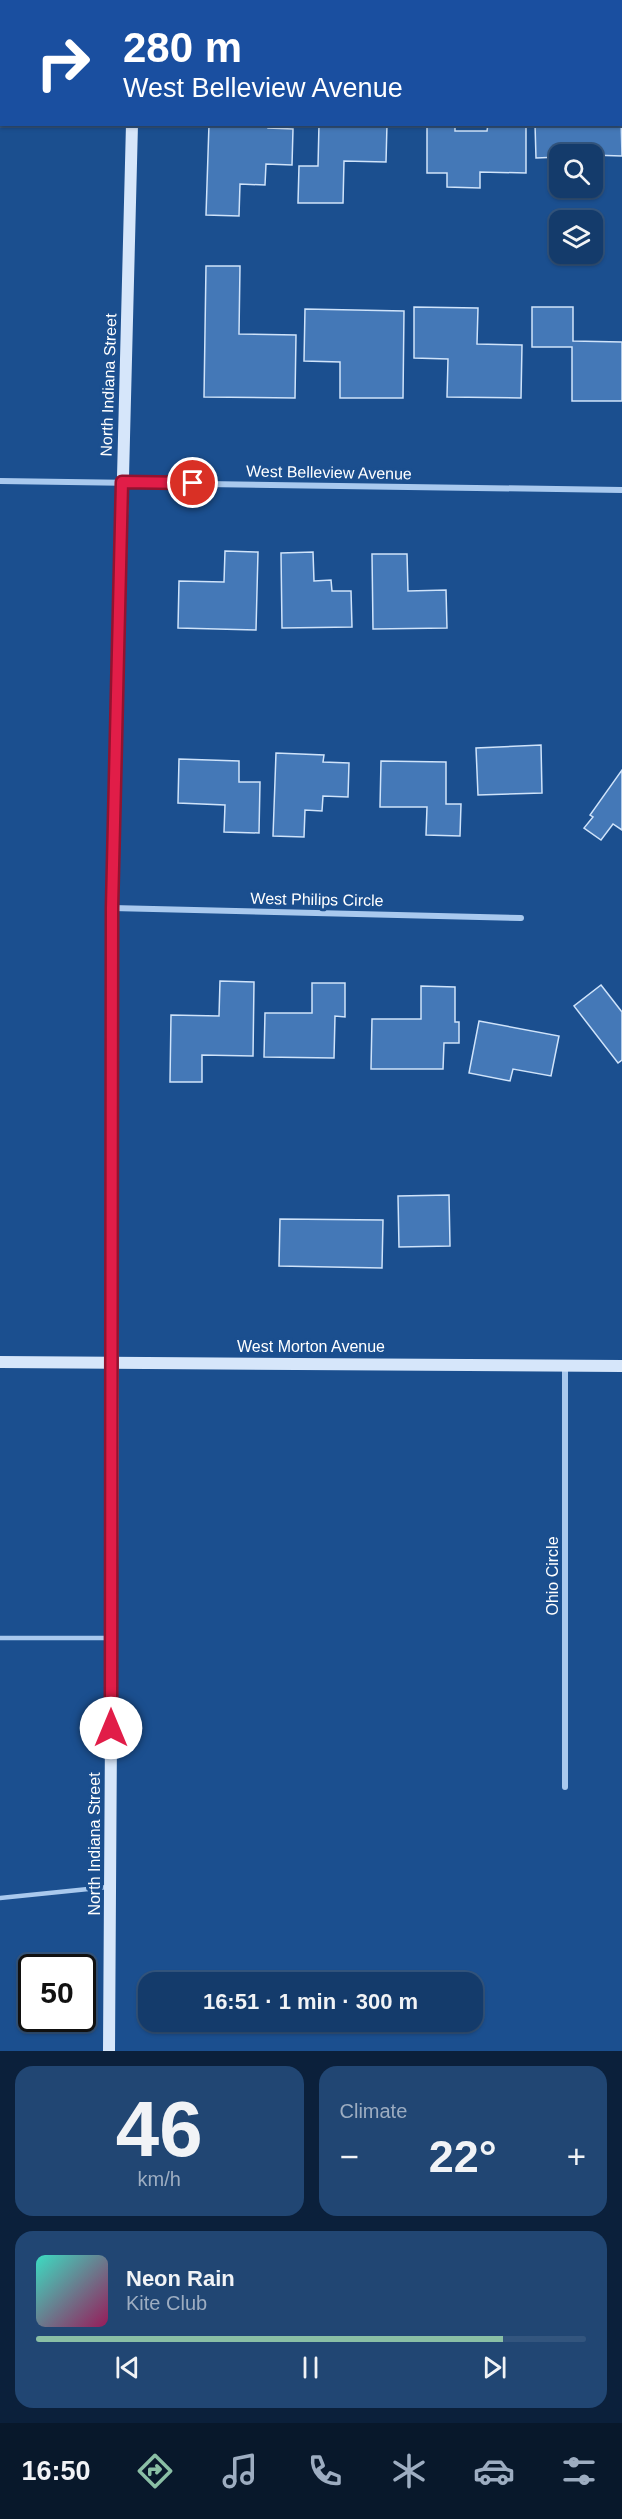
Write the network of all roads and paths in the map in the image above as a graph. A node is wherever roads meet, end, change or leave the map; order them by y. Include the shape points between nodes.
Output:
1 (132, 126) edge
2 (0, 482) edge
3 (122, 482) junction
4 (622, 490) edge
5 (112, 908) junction
6 (521, 918) dead end
7 (0, 1362) edge
8 (112, 1362) junction
9 (565, 1365) junction
10 (622, 1366) edge
11 (0, 1638) edge
12 (111, 1638) junction
13 (565, 1787) dead end
14 (110, 1887) junction
15 (0, 1898) edge
16 (109, 2051) edge

1 - 3 main road, North Indiana Street
2 - 3 street, West Belleview Avenue
3 - 4 street, West Belleview Avenue
3 - 5 main road, North Indiana Street
5 - 6 street, West Philips Circle
5 - 8 main road, North Indiana Street
7 - 8 main road, West Morton Avenue
8 - 9 main road, West Morton Avenue
8 - 12 main road, North Indiana Street
9 - 10 main road, West Morton Avenue
9 - 13 street, Ohio Circle
11 - 12 lane
12 - 14 main road, North Indiana Street
14 - 15 lane
14 - 16 main road, North Indiana Street

